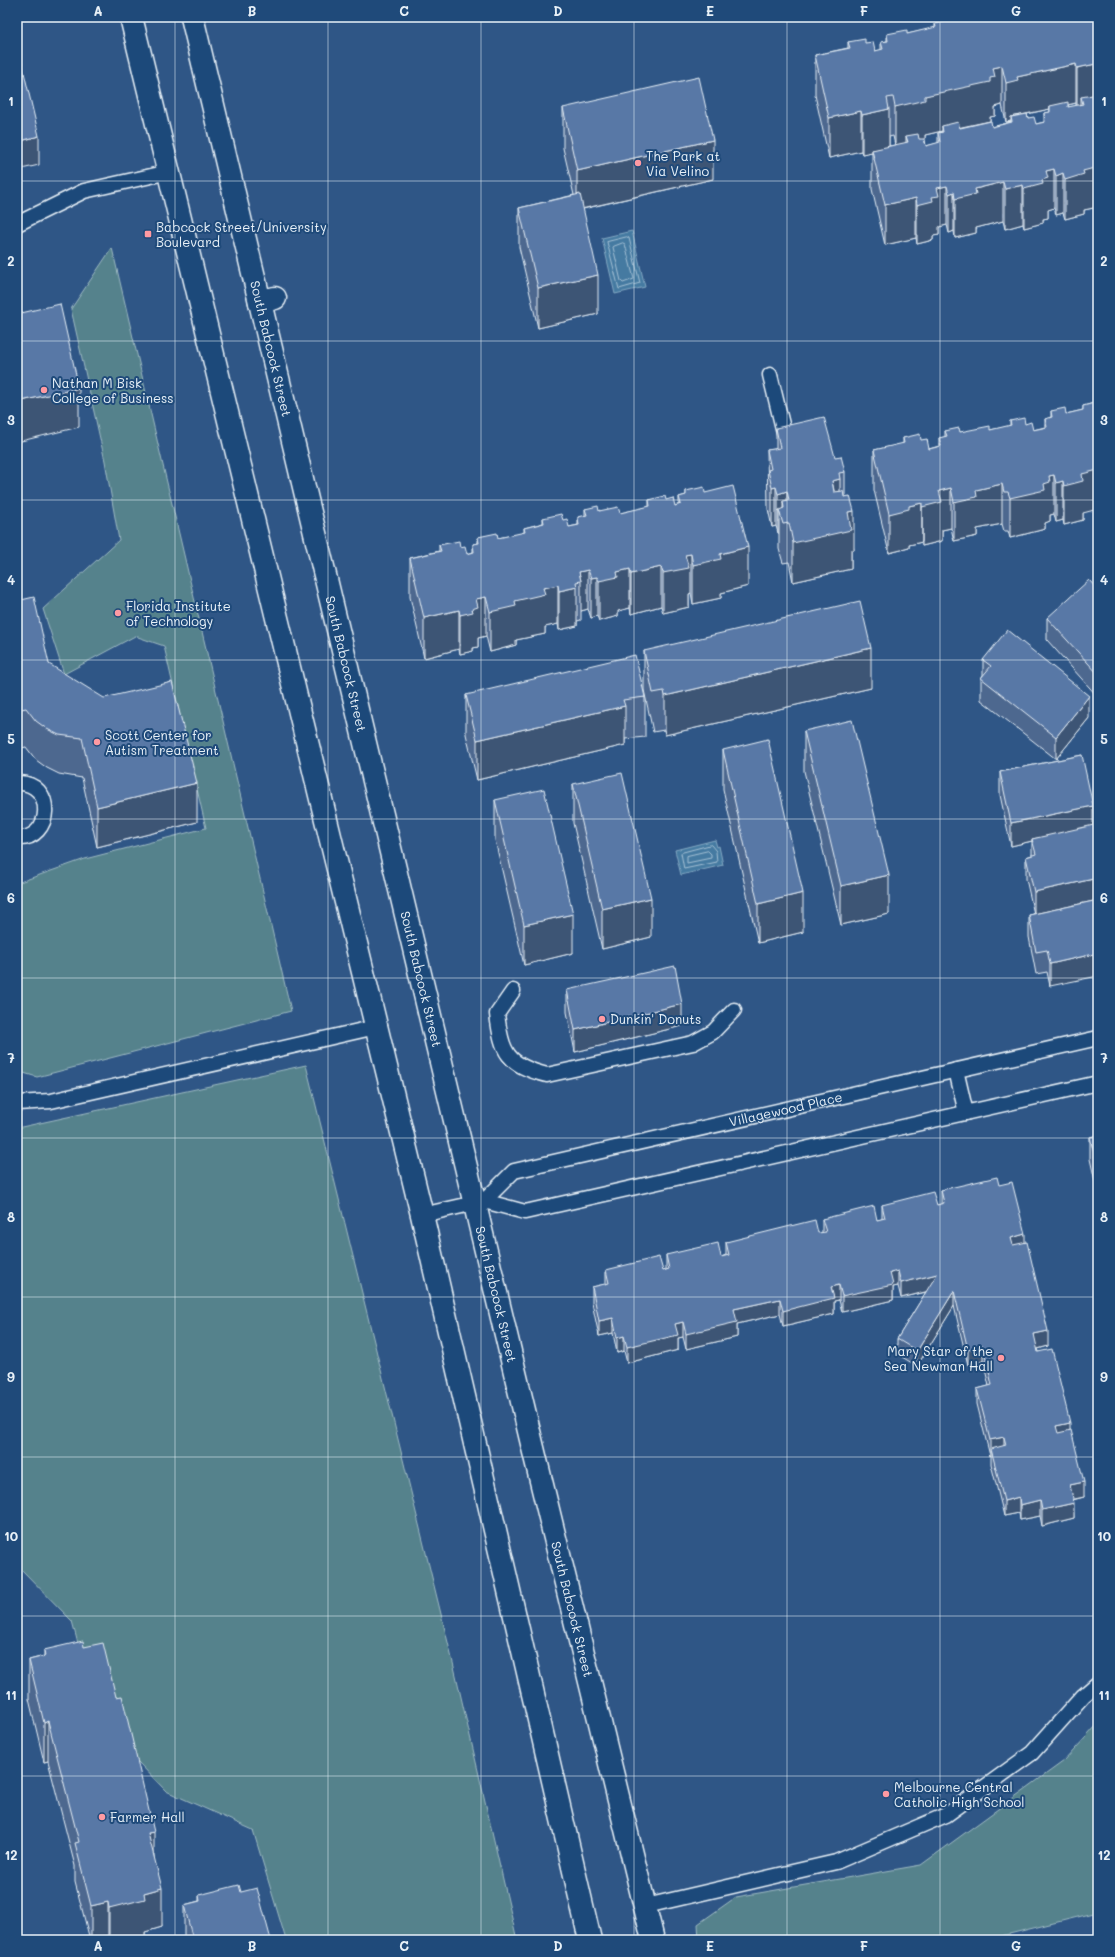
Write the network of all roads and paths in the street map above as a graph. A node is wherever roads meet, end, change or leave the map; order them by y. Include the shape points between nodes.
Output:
1 (131, 17) edge
2 (192, 17) edge
3 (169, 172) junction
4 (17, 224) edge
5 (770, 375) dead end
6 (788, 450) edge
7 (17, 783) edge
8 (17, 838) edge
9 (513, 991) dead end
10 (734, 1010) dead end
11 (376, 1027) junction
12 (1098, 1038) edge
13 (956, 1070) junction
14 (1098, 1083) edge
15 (17, 1103) edge
16 (966, 1113) junction
17 (480, 1202) junction
18 (422, 1215) junction
19 (1098, 1683) edge
20 (646, 1906) junction
21 (590, 1940) edge
22 (653, 1940) edge

1 - 3 main road
2 - 17 main road, South Babcock Street via 268,300
3 - 4 lane via 84,191
3 - 11 main road
5 - 6 lane
7 - 8 lane via 30,785 38,790 46,806 46,816 37,831 29,836
9 - 10 lane via 497,1014 500,1040 510,1058 526,1070 547,1075 694,1043 713,1032
11 - 15 lane via 51,1101
11 - 18 main road
12 - 13 lane, Villagewood Place
13 - 16 lane
13 - 17 lane, Villagewood Place via 514,1171
14 - 16 lane
16 - 17 lane via 525,1212
17 - 18 lane
17 - 20 main road, South Babcock Street via 533,1448
18 - 21 main road
19 - 20 lane via 1032,1753 946,1815 836,1862
20 - 22 main road, South Babcock Street

